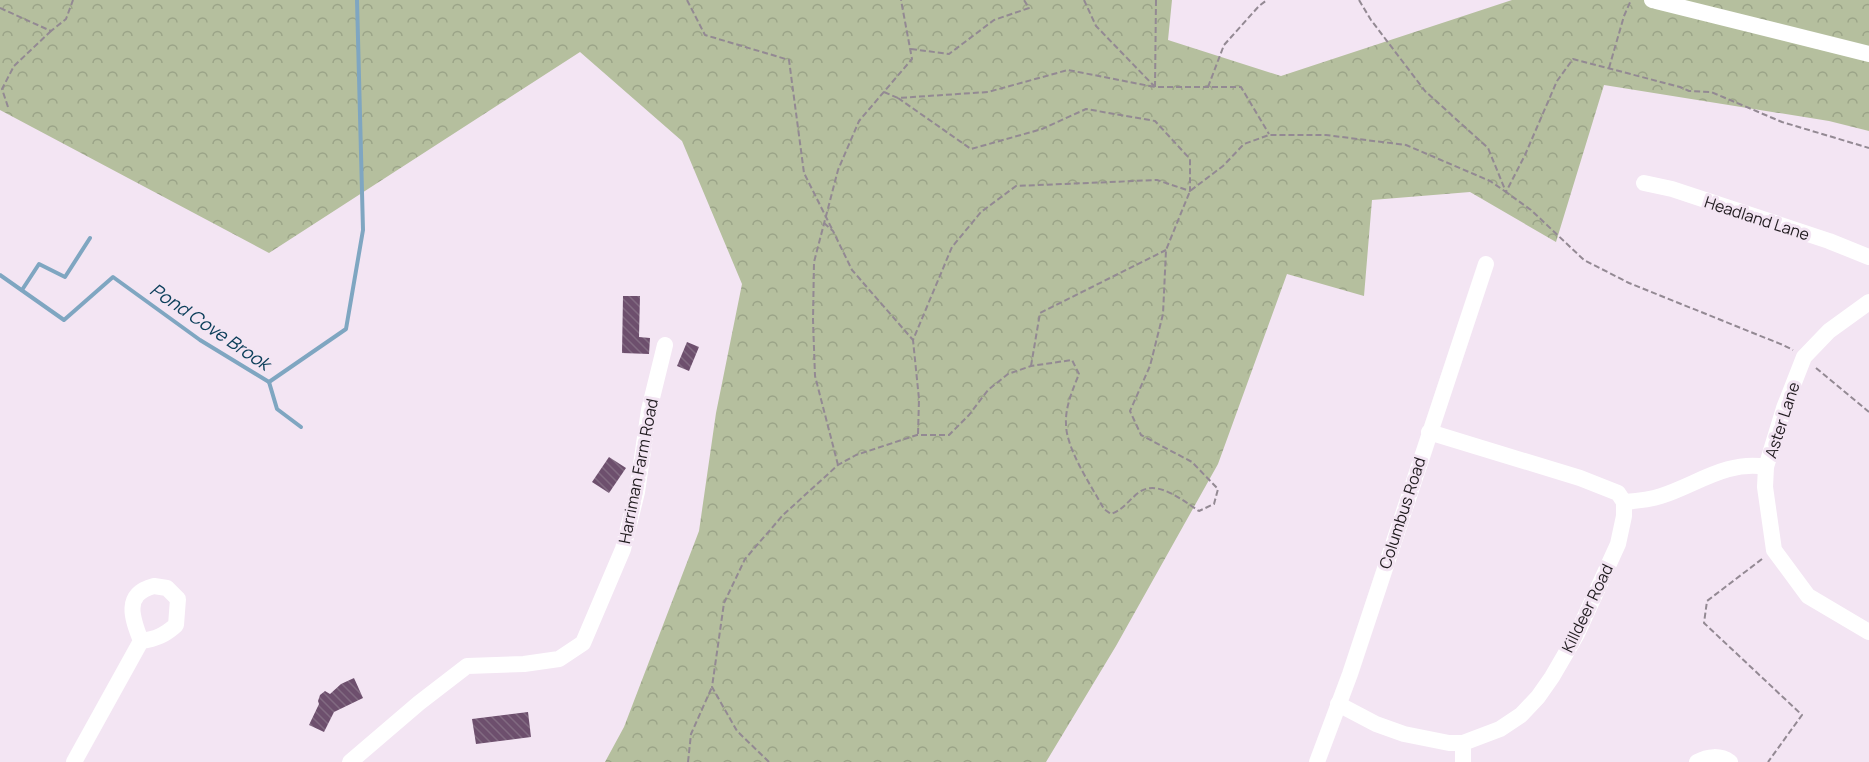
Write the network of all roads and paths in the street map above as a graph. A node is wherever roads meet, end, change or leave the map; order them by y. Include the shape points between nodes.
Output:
1 (73, 0) edge
2 (687, 0) edge
3 (901, 0) edge
4 (1024, 0) edge
5 (1084, 0) edge
6 (1156, 0) edge
7 (1267, 0) edge
8 (1359, 0) edge
9 (1631, 0) edge
10 (1652, 0) edge
11 (0, 8) edge
12 (51, 31) junction
13 (910, 49) junction
14 (1869, 54) edge
15 (1609, 68) junction
16 (1155, 87) junction
17 (1208, 87) junction
18 (884, 92) junction
19 (898, 98) junction
20 (9, 107) dead end
21 (1269, 135) junction
22 (1869, 148) edge
23 (1644, 183) dead end
24 (1190, 192) junction
25 (1506, 192) junction
26 (824, 223) junction
27 (833, 231) junction
28 (1166, 250) junction
29 (1869, 257) edge
30 (1486, 264) dead end
31 (1869, 302) edge
32 (913, 339) junction
33 (664, 345) dead end
34 (1804, 357) junction
35 (1031, 366) junction
36 (1869, 412) edge
37 (1429, 432) junction
38 (917, 435) junction
39 (838, 465) junction
40 (1766, 467) junction
41 (1624, 502) junction
42 (1773, 550) junction
43 (1869, 632) edge
44 (141, 641) dead end
45 (712, 687) junction
46 (1338, 704) junction
47 (1463, 743) junction
48 (74, 762) edge
49 (351, 762) edge
50 (688, 762) edge
51 (769, 762) edge
52 (1317, 762) edge
53 (1462, 762) edge
54 (1697, 762) edge
55 (1730, 762) edge
56 (1768, 762) edge

1 - 12 path via 66,19
2 - 27 path via 705,35 789,60 804,173
3 - 13 path
4 - 13 path via 1029,8 994,20 949,54
5 - 16 path via 1096,26
6 - 16 path
7 - 17 path via 1224,45
8 - 25 path via 1425,91 1488,148
9 - 15 path
10 - 14 street
11 - 12 path
12 - 20 path via 14,66 2,89
13 - 18 path via 912,59
15 - 22 path via 1689,91 1712,92 1782,122
15 - 25 path via 1573,59 1557,81
16 - 17 path
16 - 19 path via 1068,70 988,92
17 - 21 path via 1241,87
18 - 19 path
18 - 26 path via 859,121 838,170
19 - 24 path via 971,149 1042,129 1086,110 1155,122 1190,159
21 - 24 path via 1244,144
21 - 25 path via 1326,135 1406,145 1491,181
23 - 29 street, Headland Lane via 1672,189
24 - 28 path
24 - 32 path via 1156,180 1016,186 981,212 952,247
25 - 34 path via 1584,260
26 - 27 path
26 - 39 path via 814,262 815,376
27 - 32 path via 852,270
28 - 35 path via 1040,313
28 - 35 path via 1163,314 1150,366 1130,411 1141,435 1192,462 1218,489 1214,504 1199,511 1153,487 1140,491 1122,510 1111,514 1104,509 1075,457 1066,424 1078,374 1072,360
30 - 37 street, Columbus Road
31 - 34 street, Aster Lane via 1829,331
32 - 38 path via 919,399
33 - 49 street, Harriman Farm Road via 623,549 583,643 559,659 467,666
34 - 36 path
34 - 40 street, Aster Lane
35 - 38 path via 1008,374 988,390 949,435
37 - 41 street via 1606,487 1618,493
37 - 46 street, Columbus Road
38 - 39 path
39 - 45 path via 783,515 745,559 724,603
40 - 41 street via 1735,466 1660,496
40 - 42 street, Aster Lane
41 - 47 street, Killdeer Road via 1618,543 1552,677 1521,715 1500,729
42 - 43 street, Aster Lane via 1808,596
42 - 56 path via 1707,601 1704,623 1802,715
44 - 48 street
45 - 50 path via 691,734
45 - 51 path via 737,731
46 - 47 street, Killdeer Road via 1404,734 1449,744
46 - 52 street, Columbus Road
47 - 53 street
54 - 55 street via 1715,757

